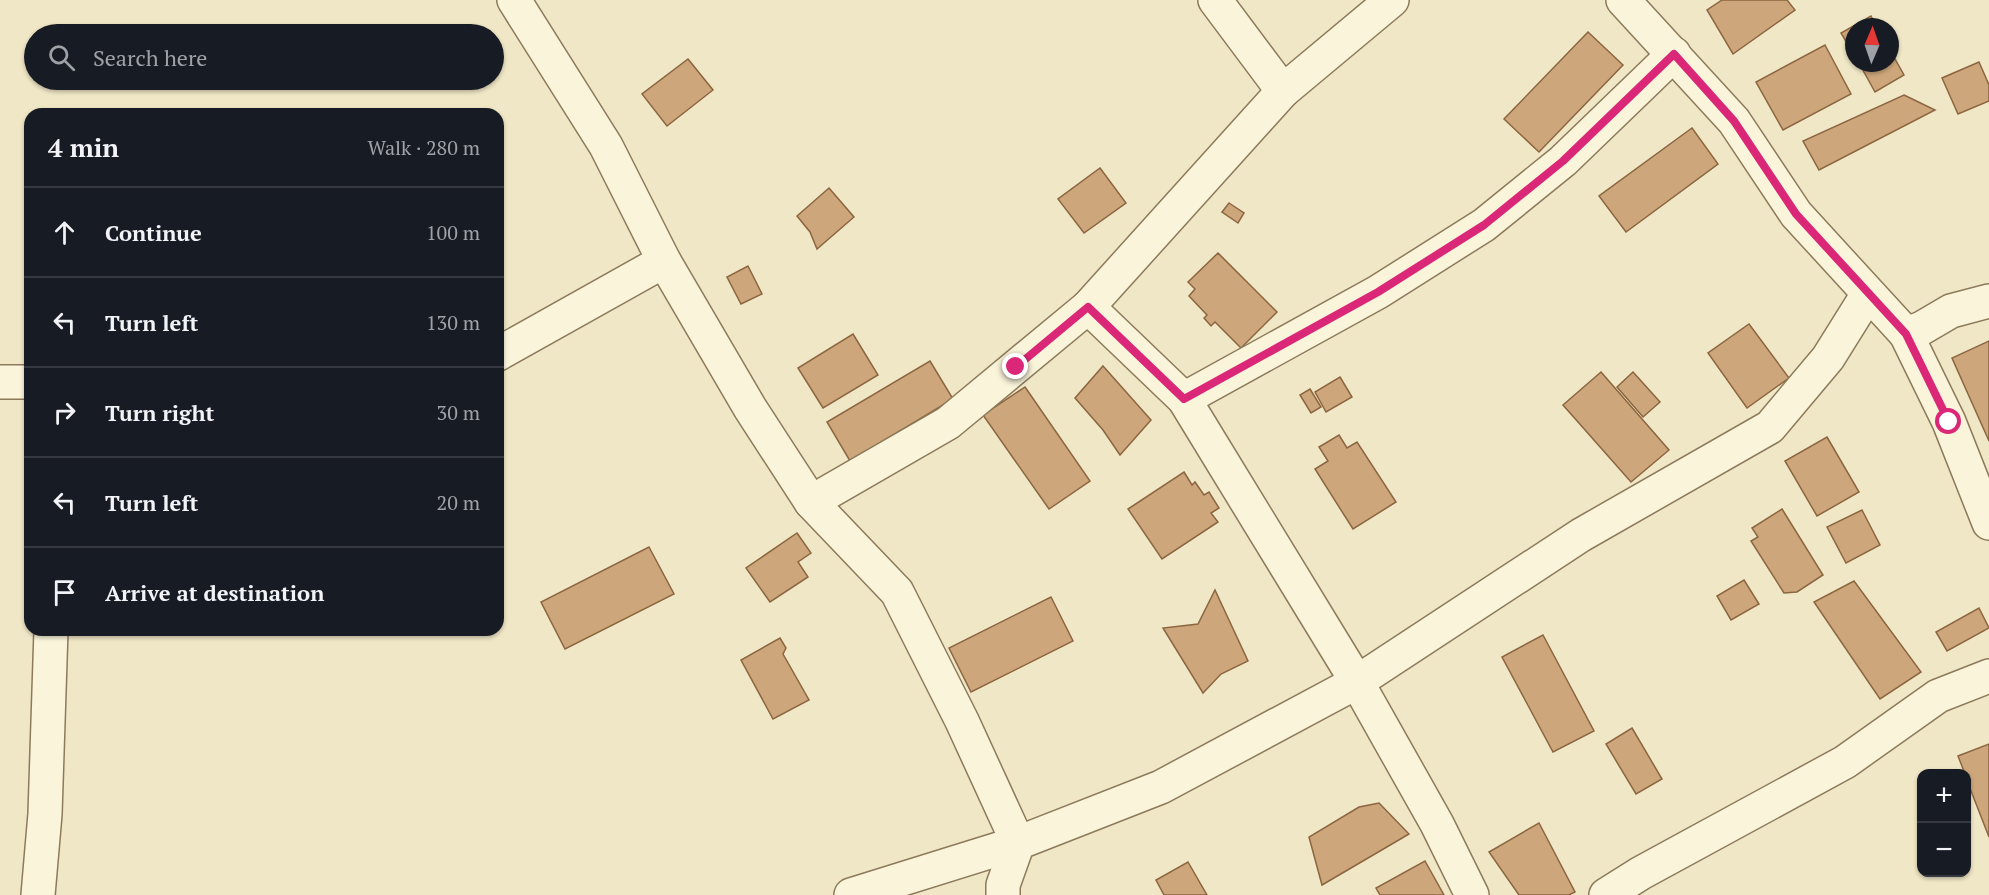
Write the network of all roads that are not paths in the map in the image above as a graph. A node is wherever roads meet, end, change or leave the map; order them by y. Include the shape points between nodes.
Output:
1 (514, 0) edge
2 (1215, 0) edge
3 (1392, 0) edge
4 (1623, 0) edge
5 (1674, 54) junction
6 (1283, 91) junction
7 (664, 261) junction
8 (1868, 294) junction
9 (1989, 301) edge
10 (1088, 307) junction
11 (1906, 334) junction
12 (504, 351) edge
13 (0, 382) edge
14 (24, 382) edge
15 (1184, 399) junction
16 (811, 502) junction
17 (1989, 523) edge
18 (51, 636) edge
19 (1989, 676) edge
20 (1357, 682) junction
21 (1018, 843) junction
22 (38, 895) edge
23 (851, 895) edge
24 (1003, 895) edge
25 (1472, 895) edge
26 (1606, 895) edge

1 - 7 street via 606,146
2 - 6 street
3 - 6 street
4 - 5 street
5 - 8 street via 1734,121 1796,214
5 - 15 street via 1563,161 1484,225 1378,292
6 - 10 street
7 - 12 street
7 - 16 street via 750,408
8 - 11 street
8 - 20 street via 1828,358 1770,427 1581,535
9 - 11 street via 1951,311
10 - 15 street
10 - 16 street via 948,423
11 - 17 street via 1949,422
13 - 14 street
15 - 20 street
16 - 21 street via 897,592
18 - 22 street
19 - 26 street via 1938,696 1845,762
20 - 21 street via 1161,787
20 - 25 street
21 - 23 street
21 - 24 street

